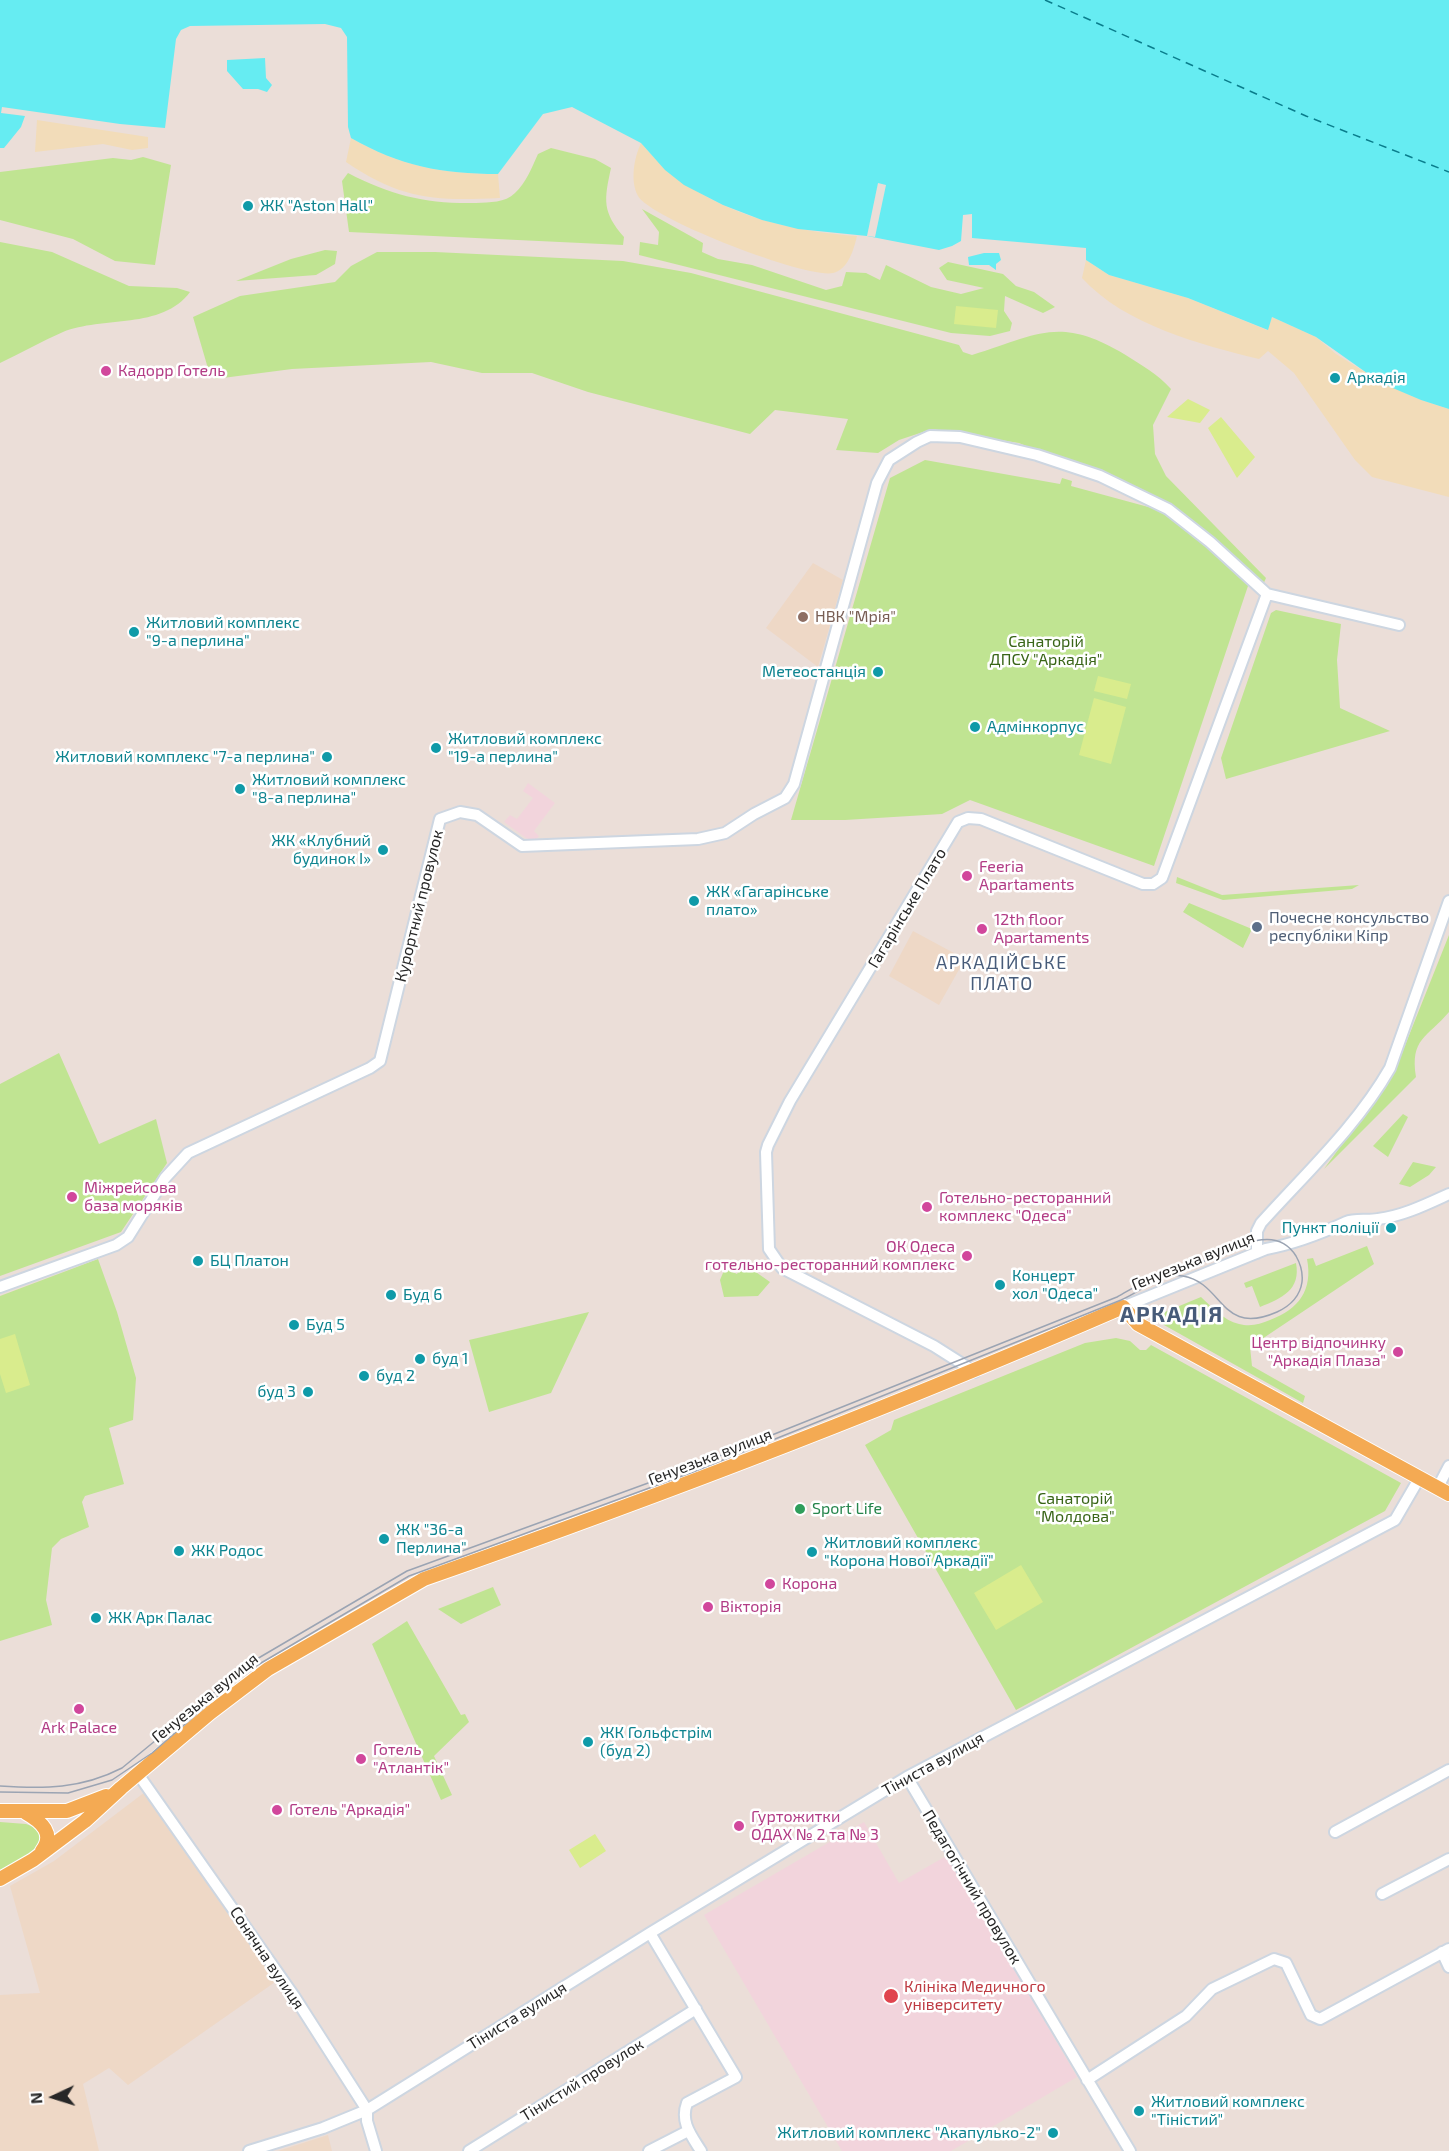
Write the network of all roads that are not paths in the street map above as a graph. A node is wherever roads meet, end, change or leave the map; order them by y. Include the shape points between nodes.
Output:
1 (1267, 594) junction
2 (1399, 625) dead end
3 (1449, 901) edge
4 (1449, 1194) edge
5 (1262, 1251) junction
6 (0, 1287) edge
7 (1123, 1307) junction
8 (975, 1371) junction
9 (1449, 1466) edge
10 (1420, 1477) junction
11 (1443, 1491) edge
12 (1449, 1770) edge
13 (138, 1774) junction
14 (907, 1777) junction
15 (121, 1788) junction
16 (0, 1811) edge
17 (25, 1812) junction
18 (1335, 1832) dead end
19 (1449, 1859) edge
20 (33, 1860) junction
21 (0, 1879) edge
22 (1382, 1894) dead end
23 (650, 1933) junction
24 (1446, 1950) edge
25 (1449, 1967) edge
26 (696, 2009) junction
27 (1087, 2080) junction
28 (367, 2110) junction
29 (688, 2131) junction
30 (249, 2151) edge
31 (376, 2151) edge
32 (469, 2151) edge
33 (649, 2151) edge
34 (701, 2151) edge
35 (1130, 2151) edge

1 - 2 street
1 - 6 street, Курортний провулок via 1168,509 1100,476 945,435 917,442 889,460 883,469 794,784 785,798 716,837 656,842 522,846 477,814 460,812 440,819 380,1061 188,1153 165,1178 128,1237 116,1245
1 - 8 street, Гагарінське Плато via 1162,878 1153,884 1143,884 981,819 958,822 790,1101 768,1145 768,1241 775,1262
3 - 5 street via 1390,1068 1341,1134 1261,1223 1257,1231
4 - 5 street, Генуезька вулиця via 1379,1219 1347,1221 1286,1246
5 - 7 street, Генуезька вулиця
7 - 8 main road, Генуезька вулиця
7 - 10 main road via 1138,1324
8 - 13 main road, Генуезька вулиця via 694,1483 417,1582 268,1668
9 - 11 street
10 - 11 main road
10 - 14 street, Тіниста вулиця via 1395,1520
12 - 18 street
13 - 15 main road, Генуезька вулиця
13 - 28 street, Сонячна вулиця via 294,1996
14 - 23 street, Тіниста вулиця
14 - 27 street, Педагогічний провулок
15 - 17 main road, Генуезька вулиця via 86,1805
15 - 20 main road, Генуезька вулиця
16 - 17 main road, Генуезька вулиця
17 - 20 main road via 42,1824 48,1835 44,1849
19 - 22 street
20 - 21 main road, Генуезька вулиця
23 - 26 street
23 - 28 street, Тіниста вулиця
24 - 25 street
24 - 27 street via 1320,2019 1311,2014 1287,1963 1274,1959 1212,1989 1186,2016
26 - 29 street via 736,2077 687,2103 683,2113
26 - 32 street, Тінистий провулок
27 - 35 street, Педагогічний провулок
28 - 30 street, Тіниста вулиця
28 - 31 street, Сонячна вулиця
29 - 33 street
29 - 34 street

